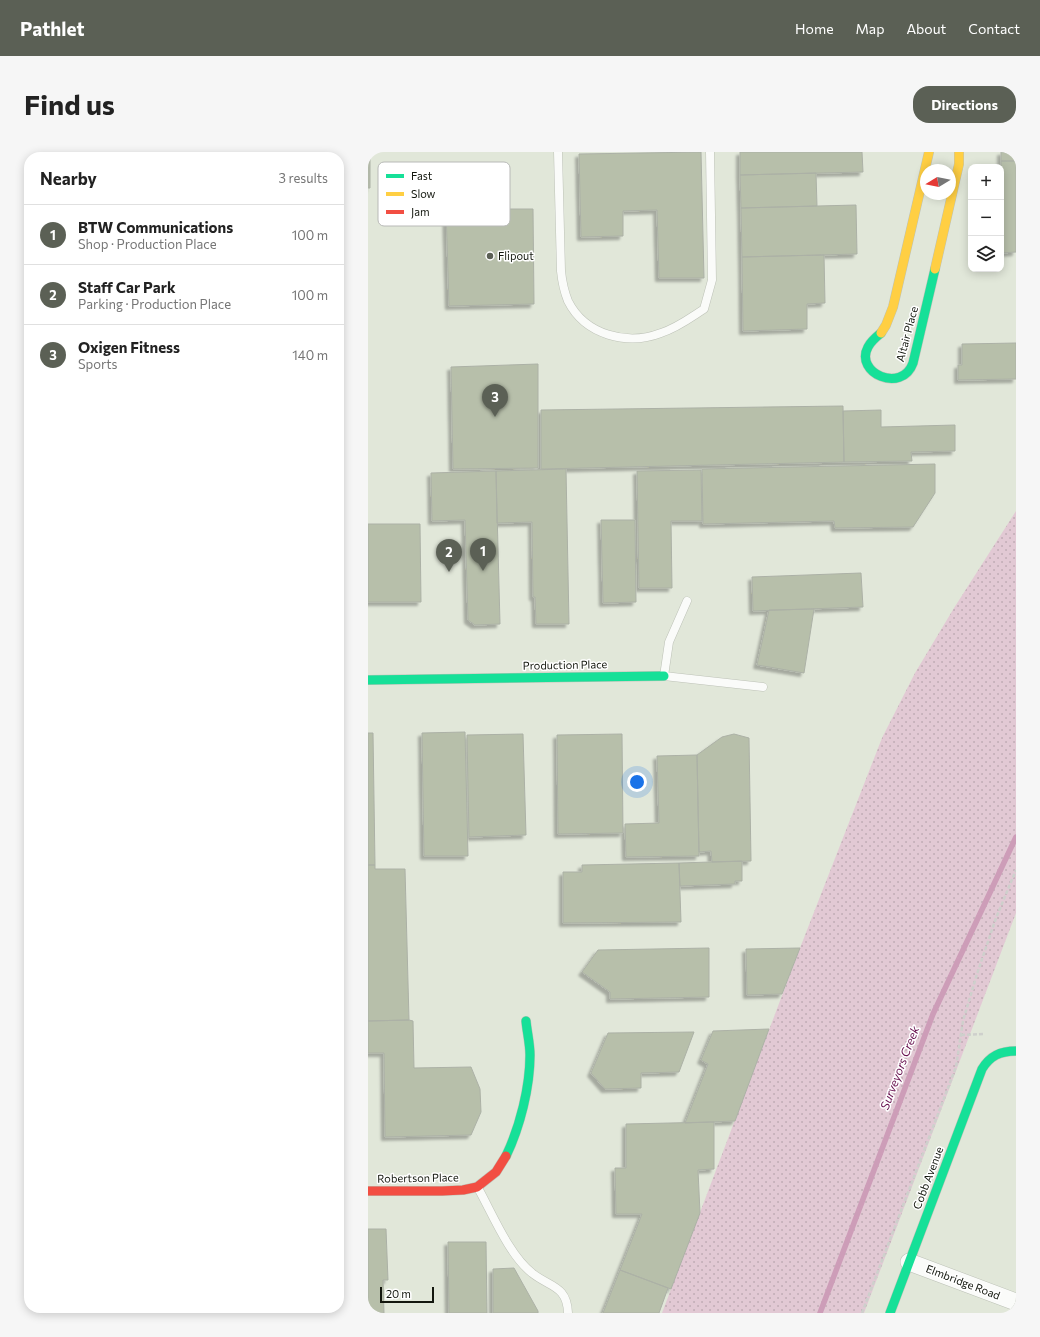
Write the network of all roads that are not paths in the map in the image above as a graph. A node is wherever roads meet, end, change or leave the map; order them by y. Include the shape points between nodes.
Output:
1 (558, 152) edge
2 (710, 152) edge
3 (929, 152) edge
4 (959, 152) edge
5 (687, 602) dead end
6 (664, 676) junction
7 (368, 680) edge
8 (763, 687) dead end
9 (526, 1021) dead end
10 (1016, 1051) edge
11 (477, 1187) junction
12 (368, 1191) edge
13 (910, 1262) junction
14 (1016, 1302) edge
15 (568, 1313) edge
16 (890, 1313) edge

1 - 2 lane via 561,271 568,301 584,321 603,334 626,339 647,338 671,330 704,309 712,280
3 - 4 street, Altair Place via 893,307 887,323 870,342 866,353 869,367 884,378 902,376 909,371 913,363 959,164
5 - 6 lane via 669,642
6 - 7 street, Production Place
6 - 8 lane, Production Place
9 - 11 street, Robertson Place via 530,1054 528,1088 517,1127 507,1155 496,1172
10 - 13 street, Cobb Avenue via 993,1055 982,1069
11 - 12 street, Robertson Place via 442,1191
11 - 15 lane via 519,1260 532,1273 562,1291 568,1304
13 - 14 street, Elmbridge Road
13 - 16 street, Cobb Avenue

